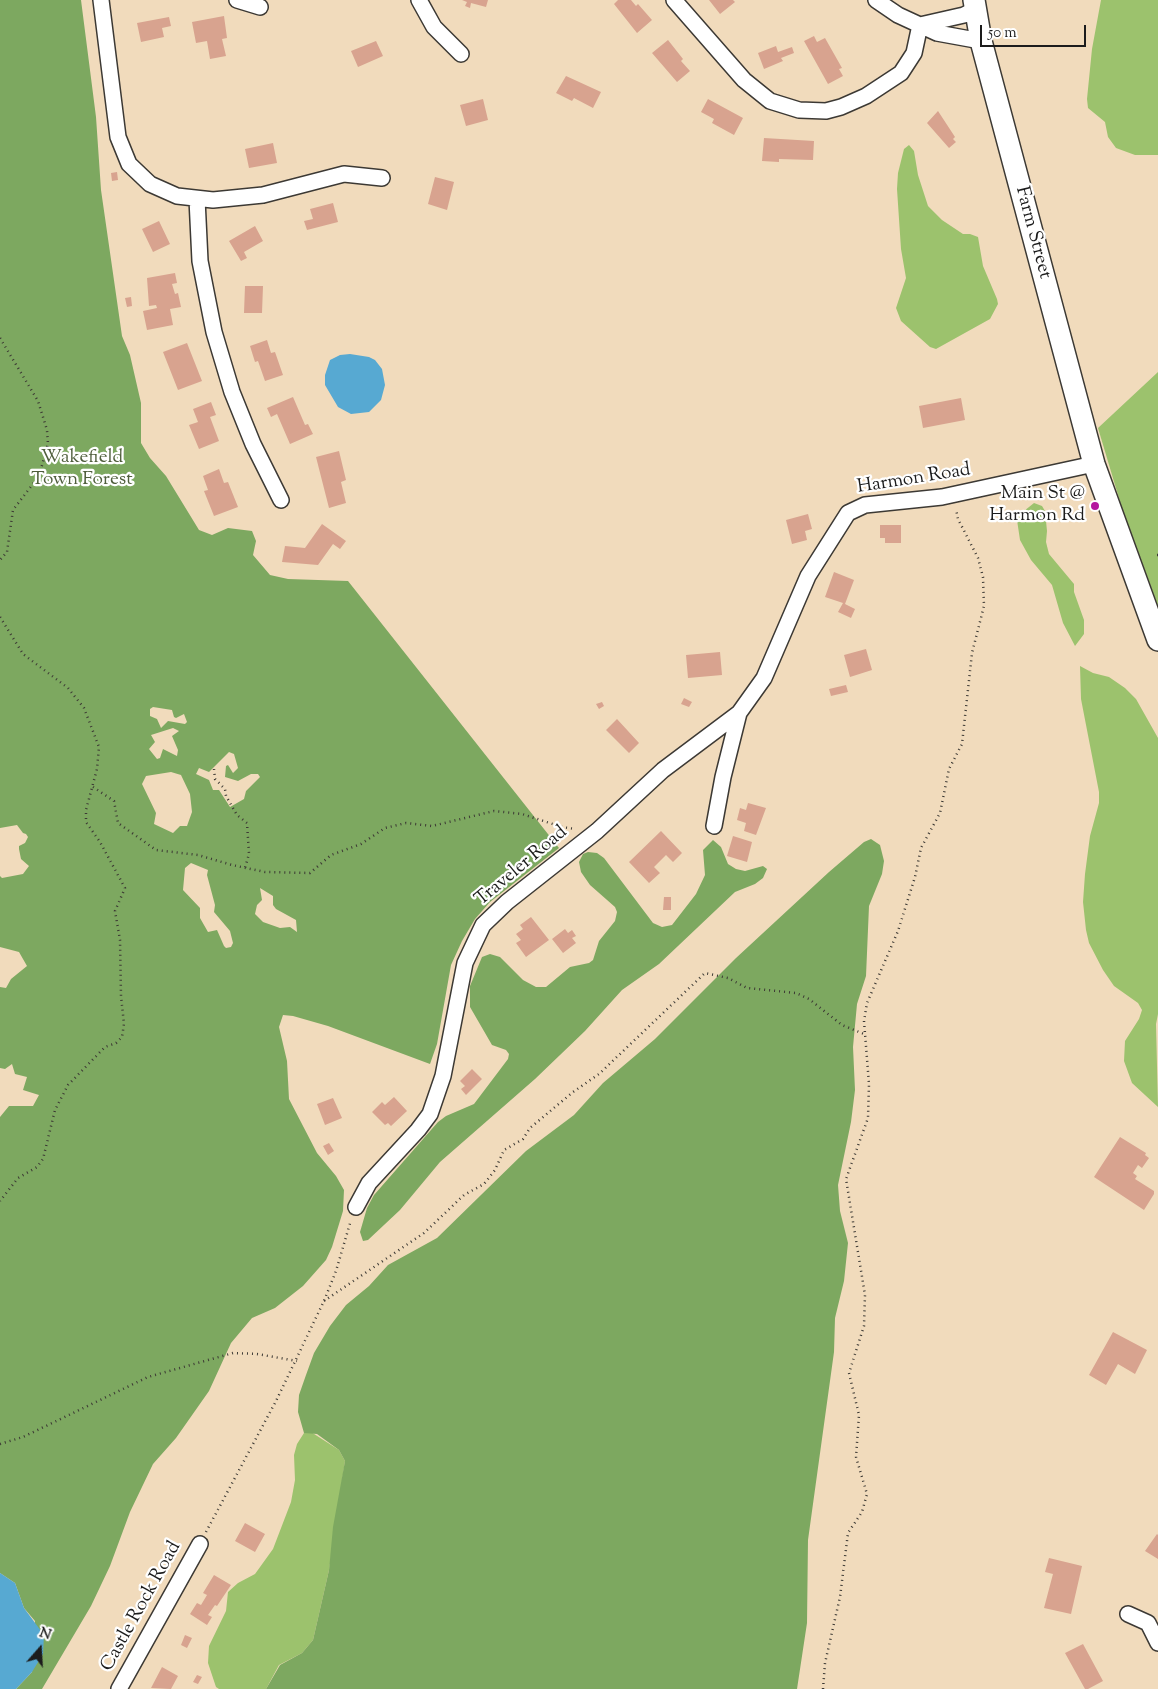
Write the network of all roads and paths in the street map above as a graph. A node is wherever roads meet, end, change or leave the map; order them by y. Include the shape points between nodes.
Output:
1 (101, 0) edge
2 (237, 0) edge
3 (419, 0) edge
4 (674, 0) edge
5 (876, 0) edge
6 (975, 5) edge
7 (260, 7) dead end
8 (920, 26) junction
9 (981, 40) junction
10 (461, 54) dead end
11 (382, 178) dead end
12 (197, 199) junction
13 (0, 338) edge
14 (1094, 464) junction
15 (953, 494) junction
16 (281, 500) dead end
17 (0, 560) edge
18 (0, 616) edge
19 (1158, 640) edge
20 (739, 713) junction
21 (214, 769) dead end
22 (93, 787) junction
23 (714, 826) dead end
24 (597, 831) junction
25 (245, 868) junction
26 (864, 1034) junction
27 (0, 1202) edge
28 (356, 1207) joint
29 (324, 1301) junction
30 (296, 1361) junction
31 (0, 1444) edge
32 (200, 1544) joint
33 (1128, 1614) dead end
34 (1158, 1643) edge
35 (119, 1689) edge
36 (823, 1689) edge

1 - 12 street via 113,103 124,157 135,171 158,189
2 - 7 street
3 - 10 street via 439,33
4 - 8 street via 744,80 770,101 798,110 826,111 841,107 866,96 902,73 914,53
5 - 8 street
6 - 8 street via 964,15
6 - 9 main road, Farm Street
8 - 9 street via 938,33
9 - 14 main road, Farm Street
11 - 12 street via 344,174 263,194 231,199
12 - 16 street via 200,261 214,332 232,392
13 - 17 path via 38,401 48,444 38,476 13,510 7,552
14 - 15 street, Harmon Road
14 - 19 main road, Farm Street
15 - 20 street, Harmon Road via 865,505 848,513 808,576 764,678
15 - 26 path via 958,519 984,577 984,606 972,653 962,744 949,769 940,813 921,848 898,931 867,1003
18 - 22 path via 23,654 68,688 84,708 99,747
20 - 23 street
20 - 24 street, Traveler Road via 663,770
21 - 25 path via 215,779 225,789 238,815 248,824 249,854
22 - 25 path via 114,801 118,823 156,850 198,855
22 - 27 path via 86,822 125,888 115,911 120,940 124,1030 116,1043 105,1047 68,1085 55,1110 40,1164 18,1178
24 - 25 path via 562,827 522,814 494,811 432,826 394,825 361,844 331,855 310,873
24 - 28 street, Traveler Road via 483,925 465,963 443,1076 430,1114 369,1183
26 - 29 path via 842,1024 796,993 746,988 728,978 704,973 599,1074 530,1128 523,1139 504,1150 484,1184 464,1195 424,1233
26 - 36 path via 869,1084 868,1118 846,1179 865,1295 864,1326 849,1373 859,1415 856,1457 867,1494 862,1512 848,1532
28 - 29 path
29 - 30 path
30 - 31 path via 232,1353 148,1377 23,1437
30 - 32 path
32 - 35 street, Castle Rock Road
33 - 34 street via 1148,1623

